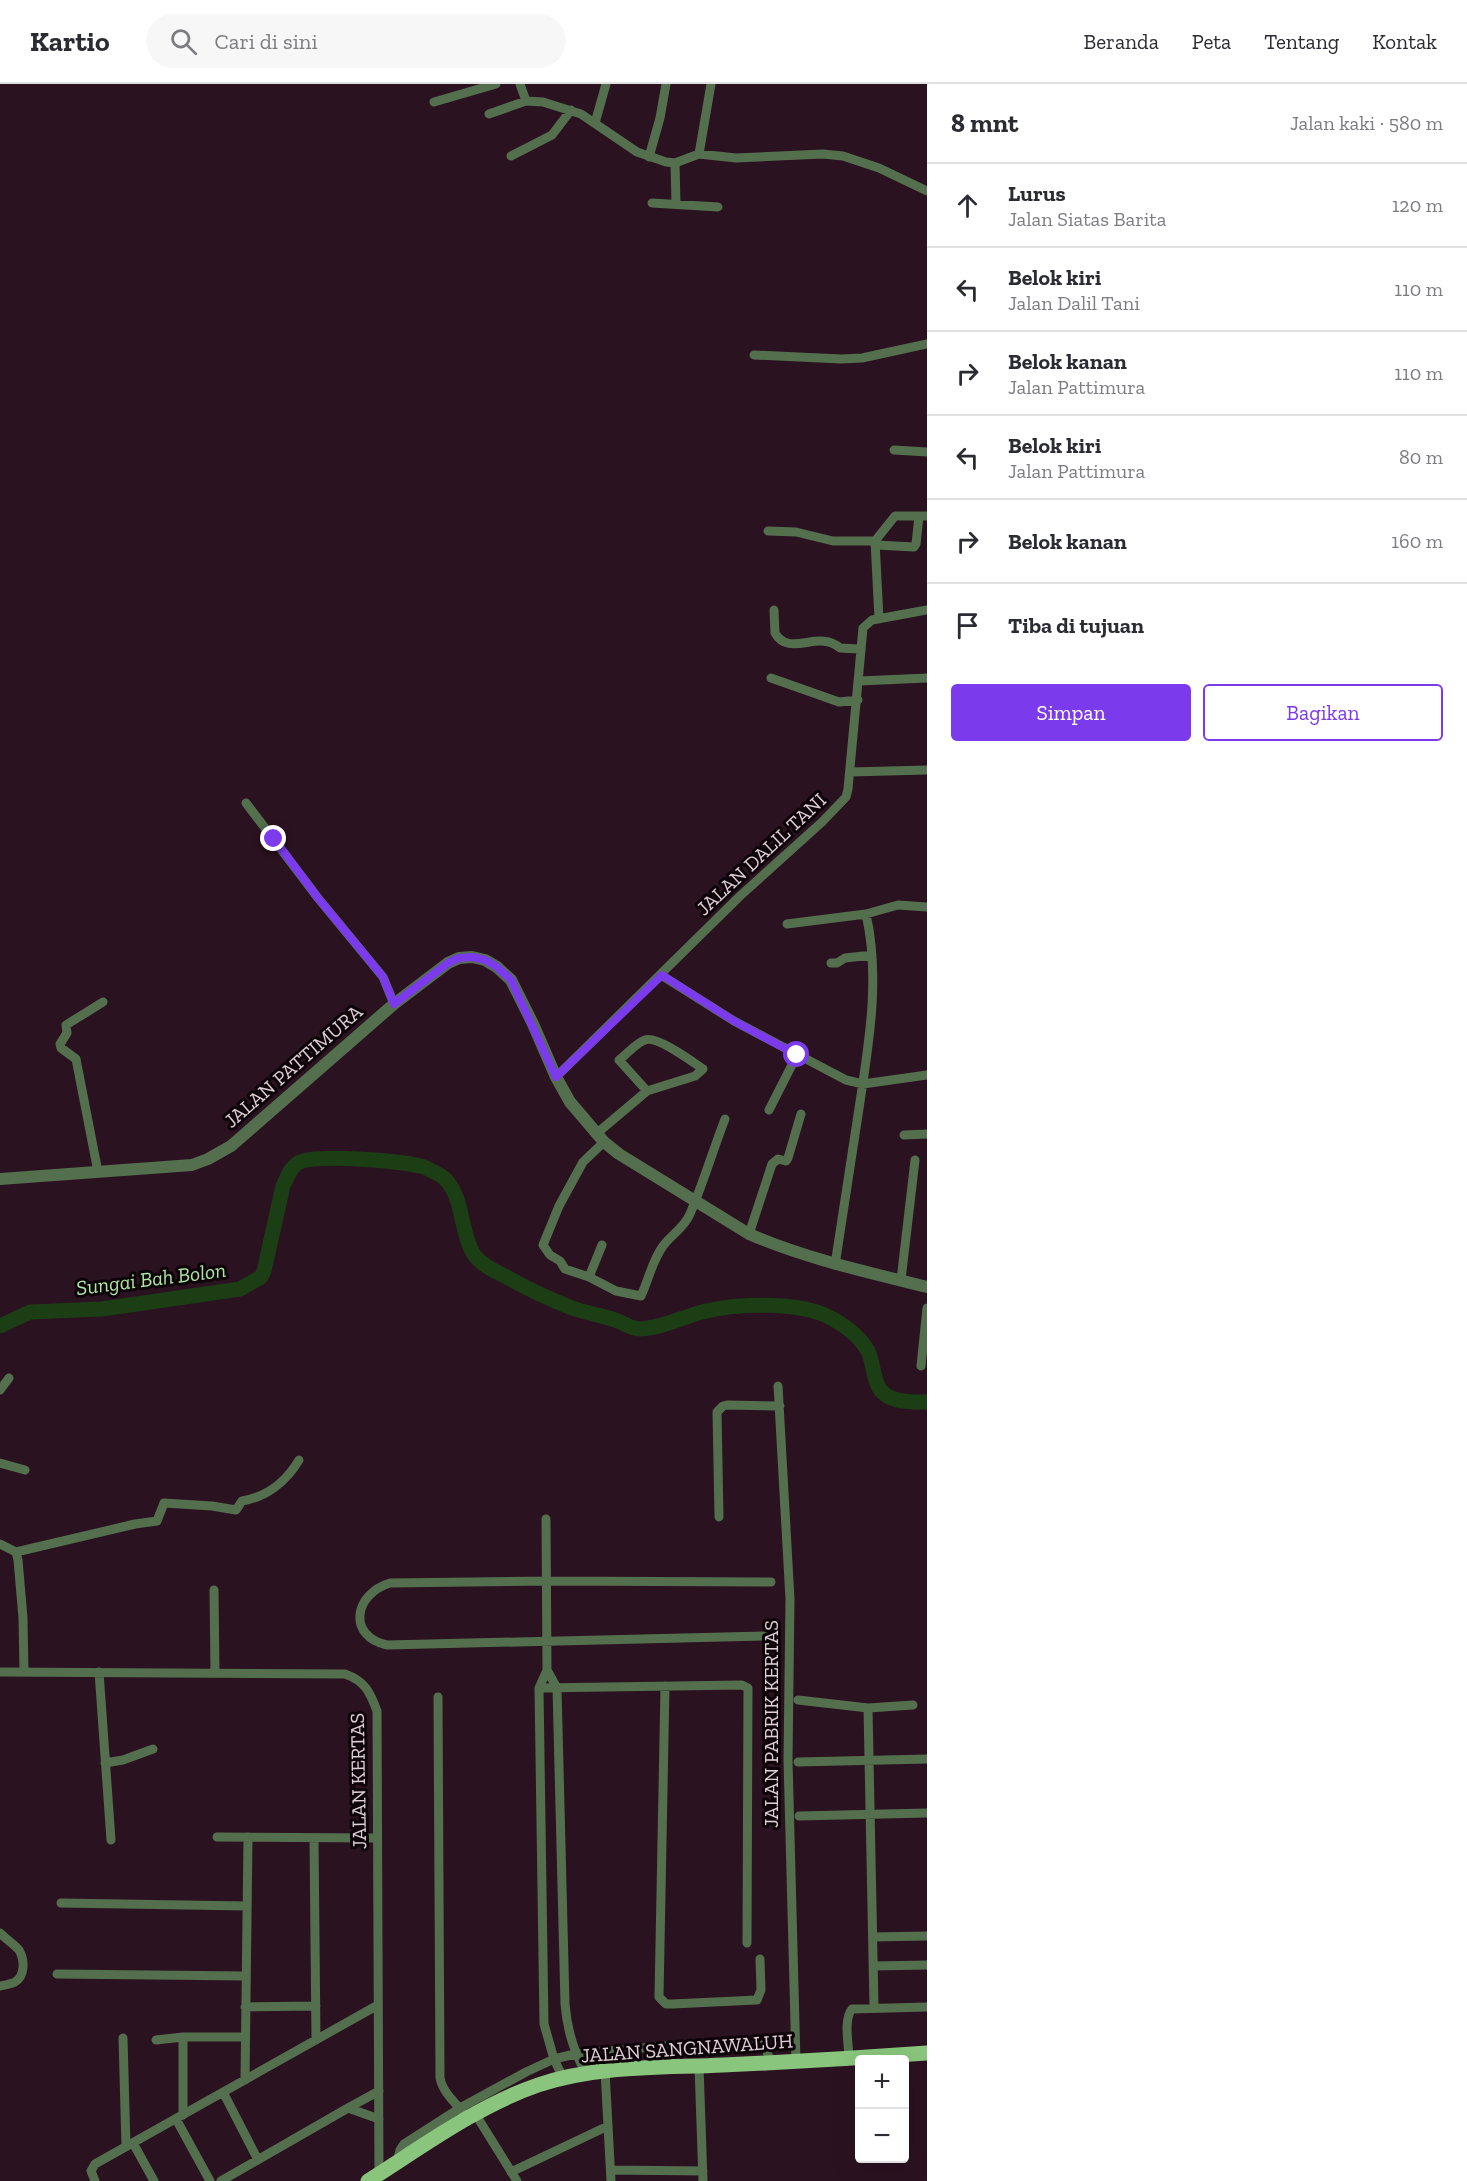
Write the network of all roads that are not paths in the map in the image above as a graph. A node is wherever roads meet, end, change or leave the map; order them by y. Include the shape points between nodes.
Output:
1 (495, 84) edge
2 (520, 84) edge
3 (606, 84) edge
4 (666, 84) edge
5 (711, 84) edge
6 (526, 101) junction
7 (434, 102) dead end
8 (571, 110) junction
9 (489, 114) dead end
10 (595, 123) junction
11 (699, 154) junction
12 (511, 156) dead end
13 (649, 157) junction
14 (675, 163) junction
15 (926, 187) edge
16 (652, 203) dead end
17 (676, 204) junction
18 (718, 207) dead end
19 (927, 344) edge
20 (754, 355) dead end
21 (894, 450) dead end
22 (927, 452) edge
23 (923, 516) edge
24 (768, 531) dead end
25 (875, 543) junction
26 (774, 609) dead end
27 (927, 610) edge
28 (879, 619) junction
29 (860, 649) junction
30 (771, 678) dead end
31 (927, 678) edge
32 (859, 681) junction
33 (858, 700) junction
34 (927, 770) edge
35 (850, 772) junction
36 (246, 802) dead end
37 (927, 907) edge
38 (866, 914) junction
39 (787, 924) dead end
40 (872, 955) junction
41 (831, 963) dead end
42 (662, 975) junction
43 (103, 1002) dead end
44 (396, 1002) junction
45 (797, 1055) junction
46 (927, 1075) edge
47 (556, 1077) junction
48 (863, 1084) junction
49 (647, 1091) junction
50 (769, 1110) dead end
51 (801, 1113) dead end
52 (725, 1119) dead end
53 (927, 1134) edge
54 (904, 1135) dead end
55 (600, 1138) junction
56 (915, 1160) dead end
57 (98, 1172) junction
58 (0, 1179) edge
59 (695, 1201) junction
60 (749, 1234) junction
61 (602, 1245) dead end
62 (835, 1265) junction
63 (589, 1277) junction
64 (901, 1280) junction
65 (927, 1286) edge
66 (927, 1294) edge
67 (927, 1308) edge
68 (921, 1366) dead end
69 (9, 1378) dead end
70 (778, 1386) dead end
71 (0, 1390) edge
72 (780, 1406) junction
73 (299, 1460) dead end
74 (0, 1463) edge
75 (25, 1470) dead end
76 (719, 1517) dead end
77 (546, 1519) dead end
78 (0, 1544) edge
79 (16, 1552) junction
80 (547, 1578) junction
81 (771, 1582) dead end
82 (214, 1590) dead end
83 (768, 1636) dead end
84 (547, 1640) junction
85 (547, 1671) junction
86 (0, 1672) edge
87 (24, 1672) junction
88 (99, 1672) junction
89 (215, 1673) junction
90 (665, 1686) junction
91 (539, 1688) junction
92 (557, 1688) junction
93 (438, 1697) dead end
94 (798, 1700) dead end
95 (913, 1705) dead end
96 (868, 1708) junction
97 (153, 1749) dead end
98 (927, 1759) edge
99 (870, 1760) junction
100 (798, 1761) dead end
101 (105, 1763) junction
102 (927, 1813) edge
103 (871, 1814) junction
104 (799, 1816) dead end
105 (217, 1837) dead end
106 (248, 1837) junction
107 (314, 1838) junction
108 (377, 1838) junction
109 (111, 1840) dead end
110 (542, 1864) junction
111 (562, 1864) junction
112 (61, 1903) dead end
113 (247, 1905) junction
114 (0, 1933) edge
115 (927, 1936) edge
116 (873, 1937) junction
117 (747, 1943) dead end
118 (760, 1959) dead end
119 (927, 1965) edge
120 (874, 1966) junction
121 (57, 1974) dead end
122 (246, 1976) junction
123 (0, 1986) edge
124 (316, 2006) junction
125 (378, 2006) junction
126 (245, 2007) junction
127 (874, 2007) junction
128 (927, 2007) edge
129 (183, 2037) junction
130 (245, 2037) junction
131 (123, 2038) dead end
132 (156, 2040) dead end
133 (316, 2040) junction
134 (927, 2053) edge
135 (575, 2055) junction
136 (554, 2059) junction
137 (849, 2059) junction
138 (796, 2062) junction
139 (771, 2063) junction
140 (699, 2066) junction
141 (605, 2071) junction
142 (586, 2073) junction
143 (562, 2078) junction
144 (245, 2080) junction
145 (378, 2091) junction
146 (223, 2092) junction
147 (348, 2108) junction
148 (468, 2114) junction
149 (179, 2117) junction
150 (378, 2119) junction
151 (608, 2126) junction
152 (129, 2145) junction
153 (258, 2160) junction
154 (611, 2170) junction
155 (511, 2172) junction
156 (703, 2176) edge
157 (373, 2178) edge
158 (95, 2181) edge
159 (153, 2181) edge
160 (210, 2181) edge
161 (221, 2181) edge
162 (517, 2181) edge
163 (611, 2181) edge

1 - 7 street
2 - 6 street
3 - 10 street
4 - 13 street
5 - 11 street
6 - 8 street
6 - 9 street
8 - 10 street
8 - 12 street via 552,135
10 - 13 street
11 - 14 street
11 - 15 street via 736,158 843,156
13 - 14 street
14 - 17 street
16 - 17 street
17 - 18 street
19 - 20 street via 851,358
21 - 22 street
23 - 25 street via 895,516
23 - 25 street via 914,547
24 - 25 street
25 - 28 street
26 - 29 street via 775,633 784,641 828,641 840,648
27 - 28 street
28 - 29 street, JALAN DALIL TANI via 863,628
29 - 32 street, JALAN DALIL TANI
30 - 33 street via 839,702
31 - 32 street
32 - 33 street, JALAN DALIL TANI
33 - 35 street, JALAN DALIL TANI
34 - 35 street
35 - 42 street, JALAN DALIL TANI via 841,803
36 - 44 street via 383,977
37 - 38 street via 898,905
38 - 39 street
38 - 40 street
40 - 41 street
40 - 48 street via 874,990
42 - 45 street
42 - 47 street, JALAN DALIL TANI
43 - 57 street via 66,1025 67,1033 60,1044 76,1059
44 - 47 street, JALAN PATTIMURA via 448,963 459,958 485,960 511,980
44 - 57 street, JALAN PATTIMURA via 231,1146 208,1159 175,1167
45 - 48 street via 846,1080
45 - 50 street
46 - 48 street
47 - 55 street, JALAN PATTIMURA via 570,1102
48 - 62 street
49 - 49 street via 695,1076 703,1069 660,1042 645,1040 619,1060
49 - 55 street
51 - 60 street via 787,1160 778,1159 772,1164
52 - 59 street
53 - 54 street
55 - 59 street, JALAN PATTIMURA via 618,1154
55 - 63 street via 559,1206 543,1245 565,1269
56 - 64 street
57 - 58 street, JALAN PATTIMURA
59 - 60 street, JALAN PATTIMURA
59 - 63 street via 689,1217 657,1255 641,1296 616,1291
60 - 62 street, JALAN PATTIMURA via 787,1251
61 - 63 street
62 - 64 street, JALAN PATTIMURA
64 - 65 street, JALAN PATTIMURA
65 - 66 street
67 - 68 street
69 - 71 street
70 - 72 street, JALAN PABRIK KERTAS
72 - 76 street via 728,1405 717,1412
72 - 138 street, JALAN PABRIK KERTAS via 790,1599 788,1760
73 - 79 street via 278,1485 239,1505 164,1503 157,1521
74 - 75 street
77 - 80 street
78 - 79 street
79 - 87 street
80 - 81 street
80 - 84 street
80 - 84 street via 390,1583 368,1596 360,1615 366,1636 387,1645
82 - 89 street
83 - 84 street
84 - 85 street
85 - 91 street
85 - 92 street
86 - 87 street, JALAN KERTAS
87 - 88 street, JALAN KERTAS
88 - 89 street, JALAN KERTAS
88 - 101 street
89 - 108 street, JALAN KERTAS via 345,1674 358,1679 377,1711
90 - 92 street
90 - 117 street via 748,1688
90 - 118 street via 659,1997 666,2004 757,2000 761,1990
91 - 92 street
91 - 110 street
92 - 111 street
93 - 148 street via 440,2078 441,2085
94 - 96 street
95 - 96 street
96 - 99 street
97 - 101 street
98 - 99 street
99 - 100 street
99 - 103 street
101 - 109 street
102 - 103 street
103 - 104 street
103 - 116 street
105 - 106 street
106 - 107 street
106 - 113 street
107 - 108 street
107 - 124 street
108 - 125 street, JALAN KERTAS
110 - 111 street
110 - 136 street via 544,2024
111 - 135 street via 565,2004
112 - 113 street
113 - 122 street
114 - 123 street via 17,1948 23,1963 20,1978
115 - 116 street
116 - 120 street
119 - 120 street
120 - 127 street
121 - 122 street
122 - 126 street
124 - 126 street
124 - 133 street
125 - 133 street
125 - 145 street, JALAN KERTAS
126 - 130 street
127 - 128 street
127 - 137 street via 850,2010
129 - 130 street
129 - 132 street
129 - 149 street
130 - 144 street
131 - 152 street
133 - 144 street
134 - 137 main road, JALAN SANGNAWALUH
135 - 136 street
135 - 139 street via 653,2047 759,2044 766,2049
135 - 142 street
136 - 143 street
136 - 148 street via 526,2072
137 - 138 main road, JALAN SANGNAWALUH
138 - 139 main road, JALAN SANGNAWALUH
139 - 140 main road, JALAN SANGNAWALUH
140 - 141 main road, JALAN SANGNAWALUH
140 - 156 street
141 - 142 main road, JALAN SANGNAWALUH
141 - 151 street
142 - 143 main road, JALAN SANGNAWALUH
143 - 148 main road, JALAN SANGNAWALUH
144 - 146 street
145 - 147 street
145 - 150 street, JALAN KERTAS
146 - 149 street
146 - 153 street
147 - 150 street
147 - 153 street
148 - 155 street
148 - 157 main road, JALAN SANGNAWALUH
149 - 152 street
149 - 160 street
150 - 157 street, JALAN KERTAS
151 - 154 street
151 - 155 street
152 - 158 street via 94,2164 91,2170
152 - 159 street
153 - 161 street
154 - 156 street
154 - 163 street
155 - 162 street

